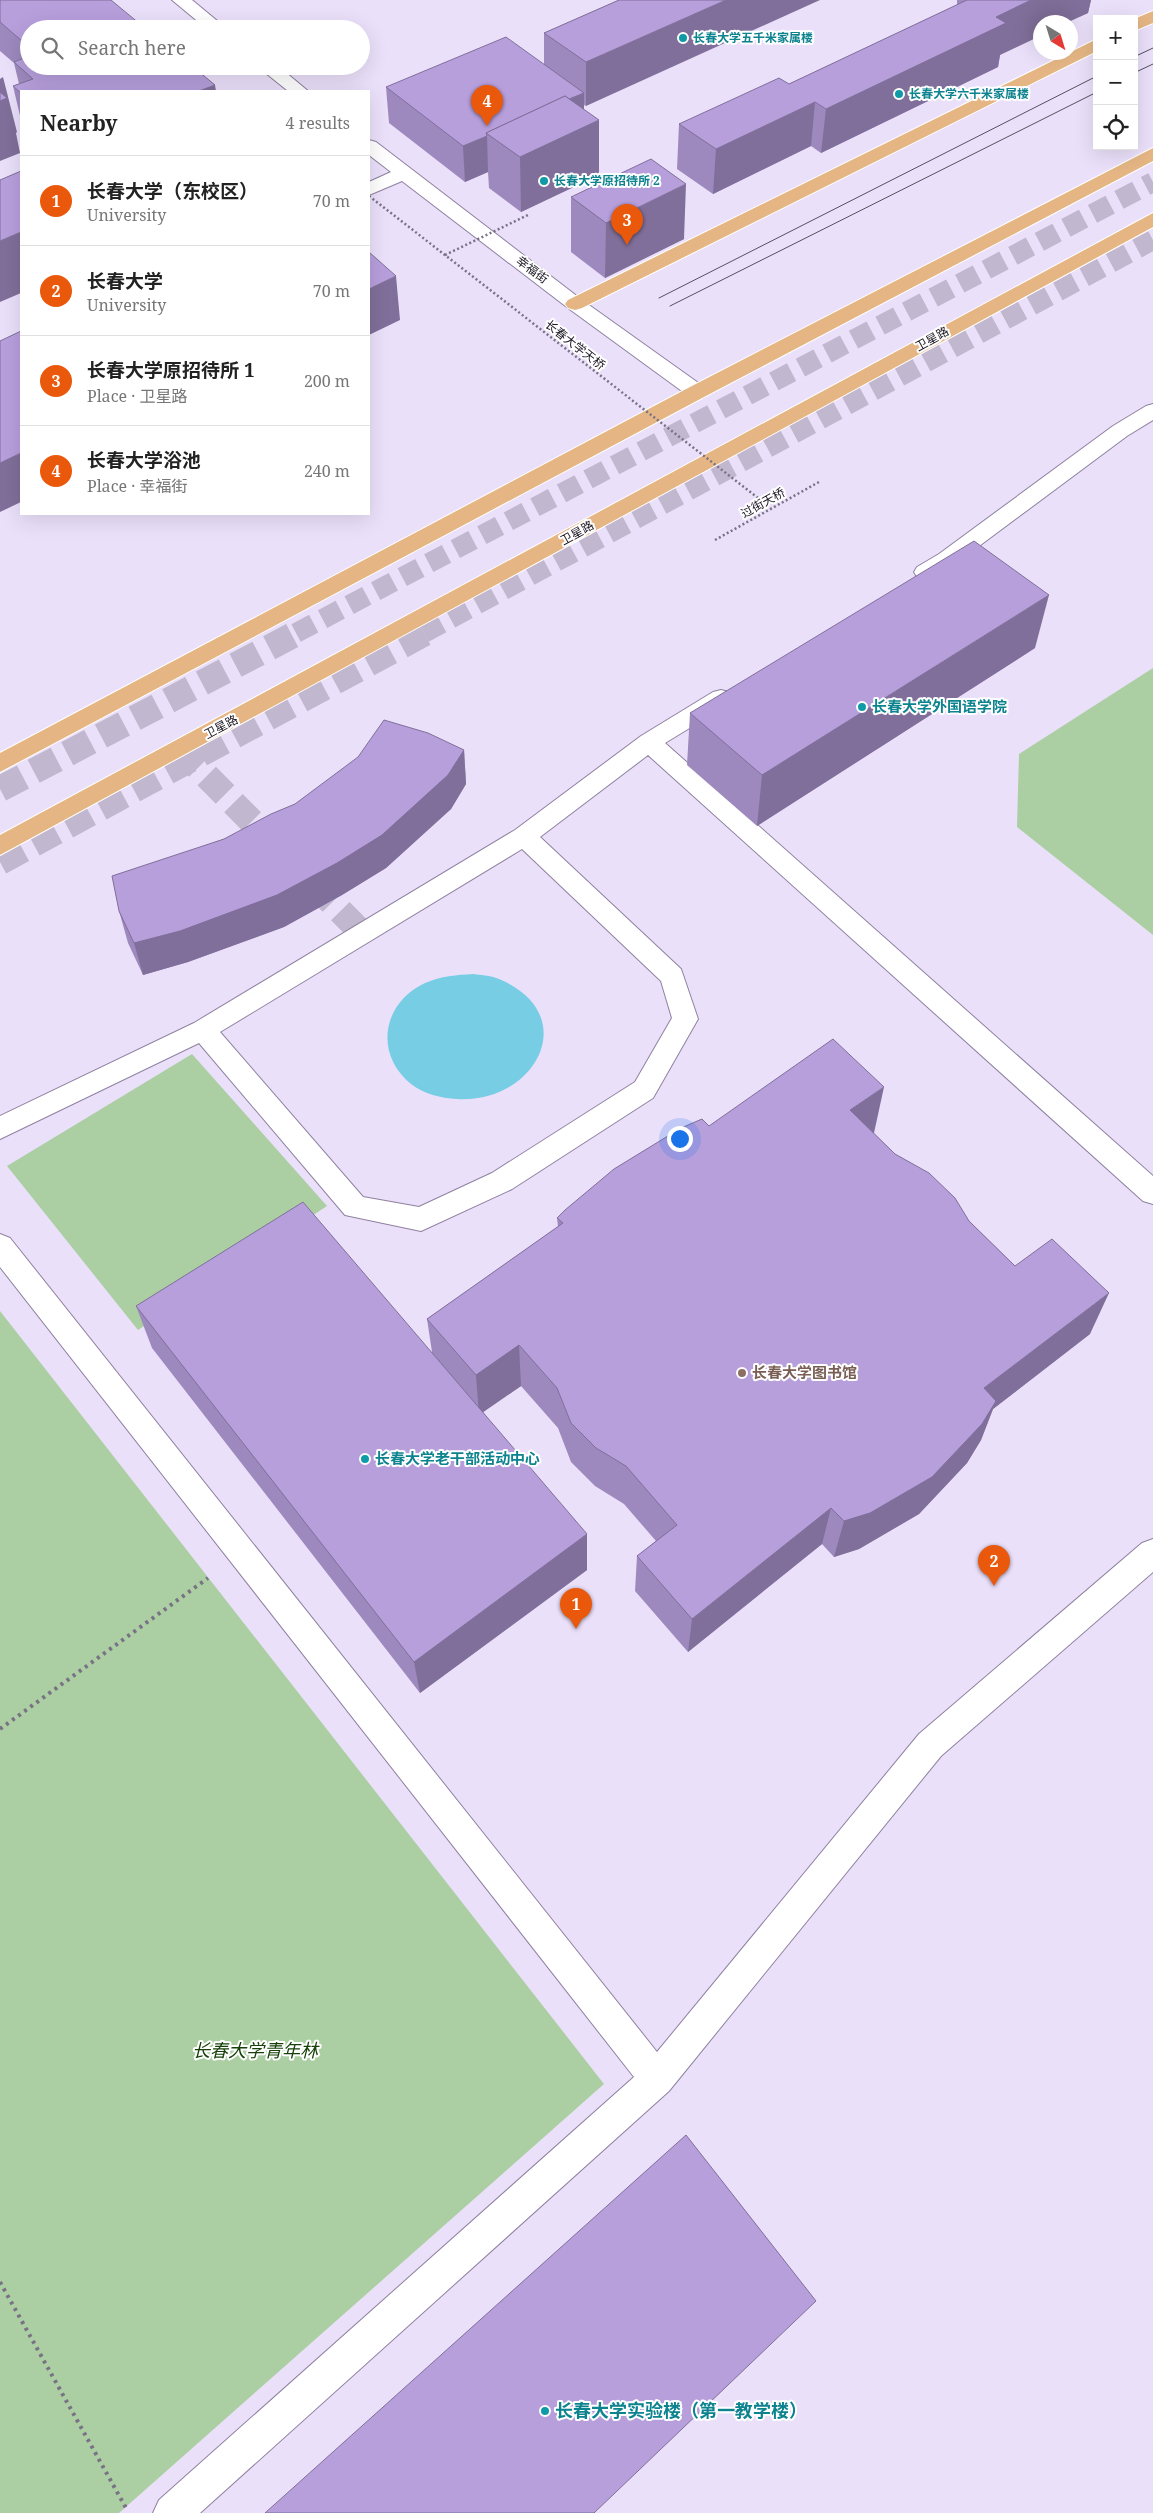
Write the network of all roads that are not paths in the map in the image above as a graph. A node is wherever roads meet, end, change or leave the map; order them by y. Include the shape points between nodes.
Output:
1 (182, 0) edge
2 (1153, 16) edge
3 (207, 20) edge
4 (1138, 24) edge
5 (1093, 46) edge
6 (278, 75) edge
7 (297, 90) edge
8 (370, 147) edge
9 (1153, 154) edge
10 (404, 173) junction
11 (370, 189) edge
12 (1153, 219) edge
13 (575, 304) junction
14 (697, 392) junction
15 (1153, 411) edge
16 (904, 585) edge
17 (742, 684) edge
18 (649, 742) junction
19 (0, 763) edge
20 (524, 836) junction
21 (0, 846) edge
22 (203, 1030) junction
23 (0, 1128) edge
24 (1153, 1193) edge
25 (0, 1246) edge
26 (1153, 1553) edge
27 (657, 2079) junction
28 (172, 2513) edge

1 - 3 street
2 - 4 main road
5 - 13 main road
6 - 7 street
8 - 10 street, 幸福街
9 - 14 main road
10 - 11 street
10 - 13 street, 幸福街
12 - 21 main road, 卫星路
13 - 14 street, 幸福街
14 - 19 main road
15 - 16 street via 1120,431 947,559
17 - 18 street
18 - 20 street
18 - 24 street
20 - 22 street
20 - 22 street via 672,976 685,1019 644,1090 502,1181 421,1219 355,1207
22 - 23 street
25 - 27 street
26 - 27 street via 930,1744
27 - 28 street

